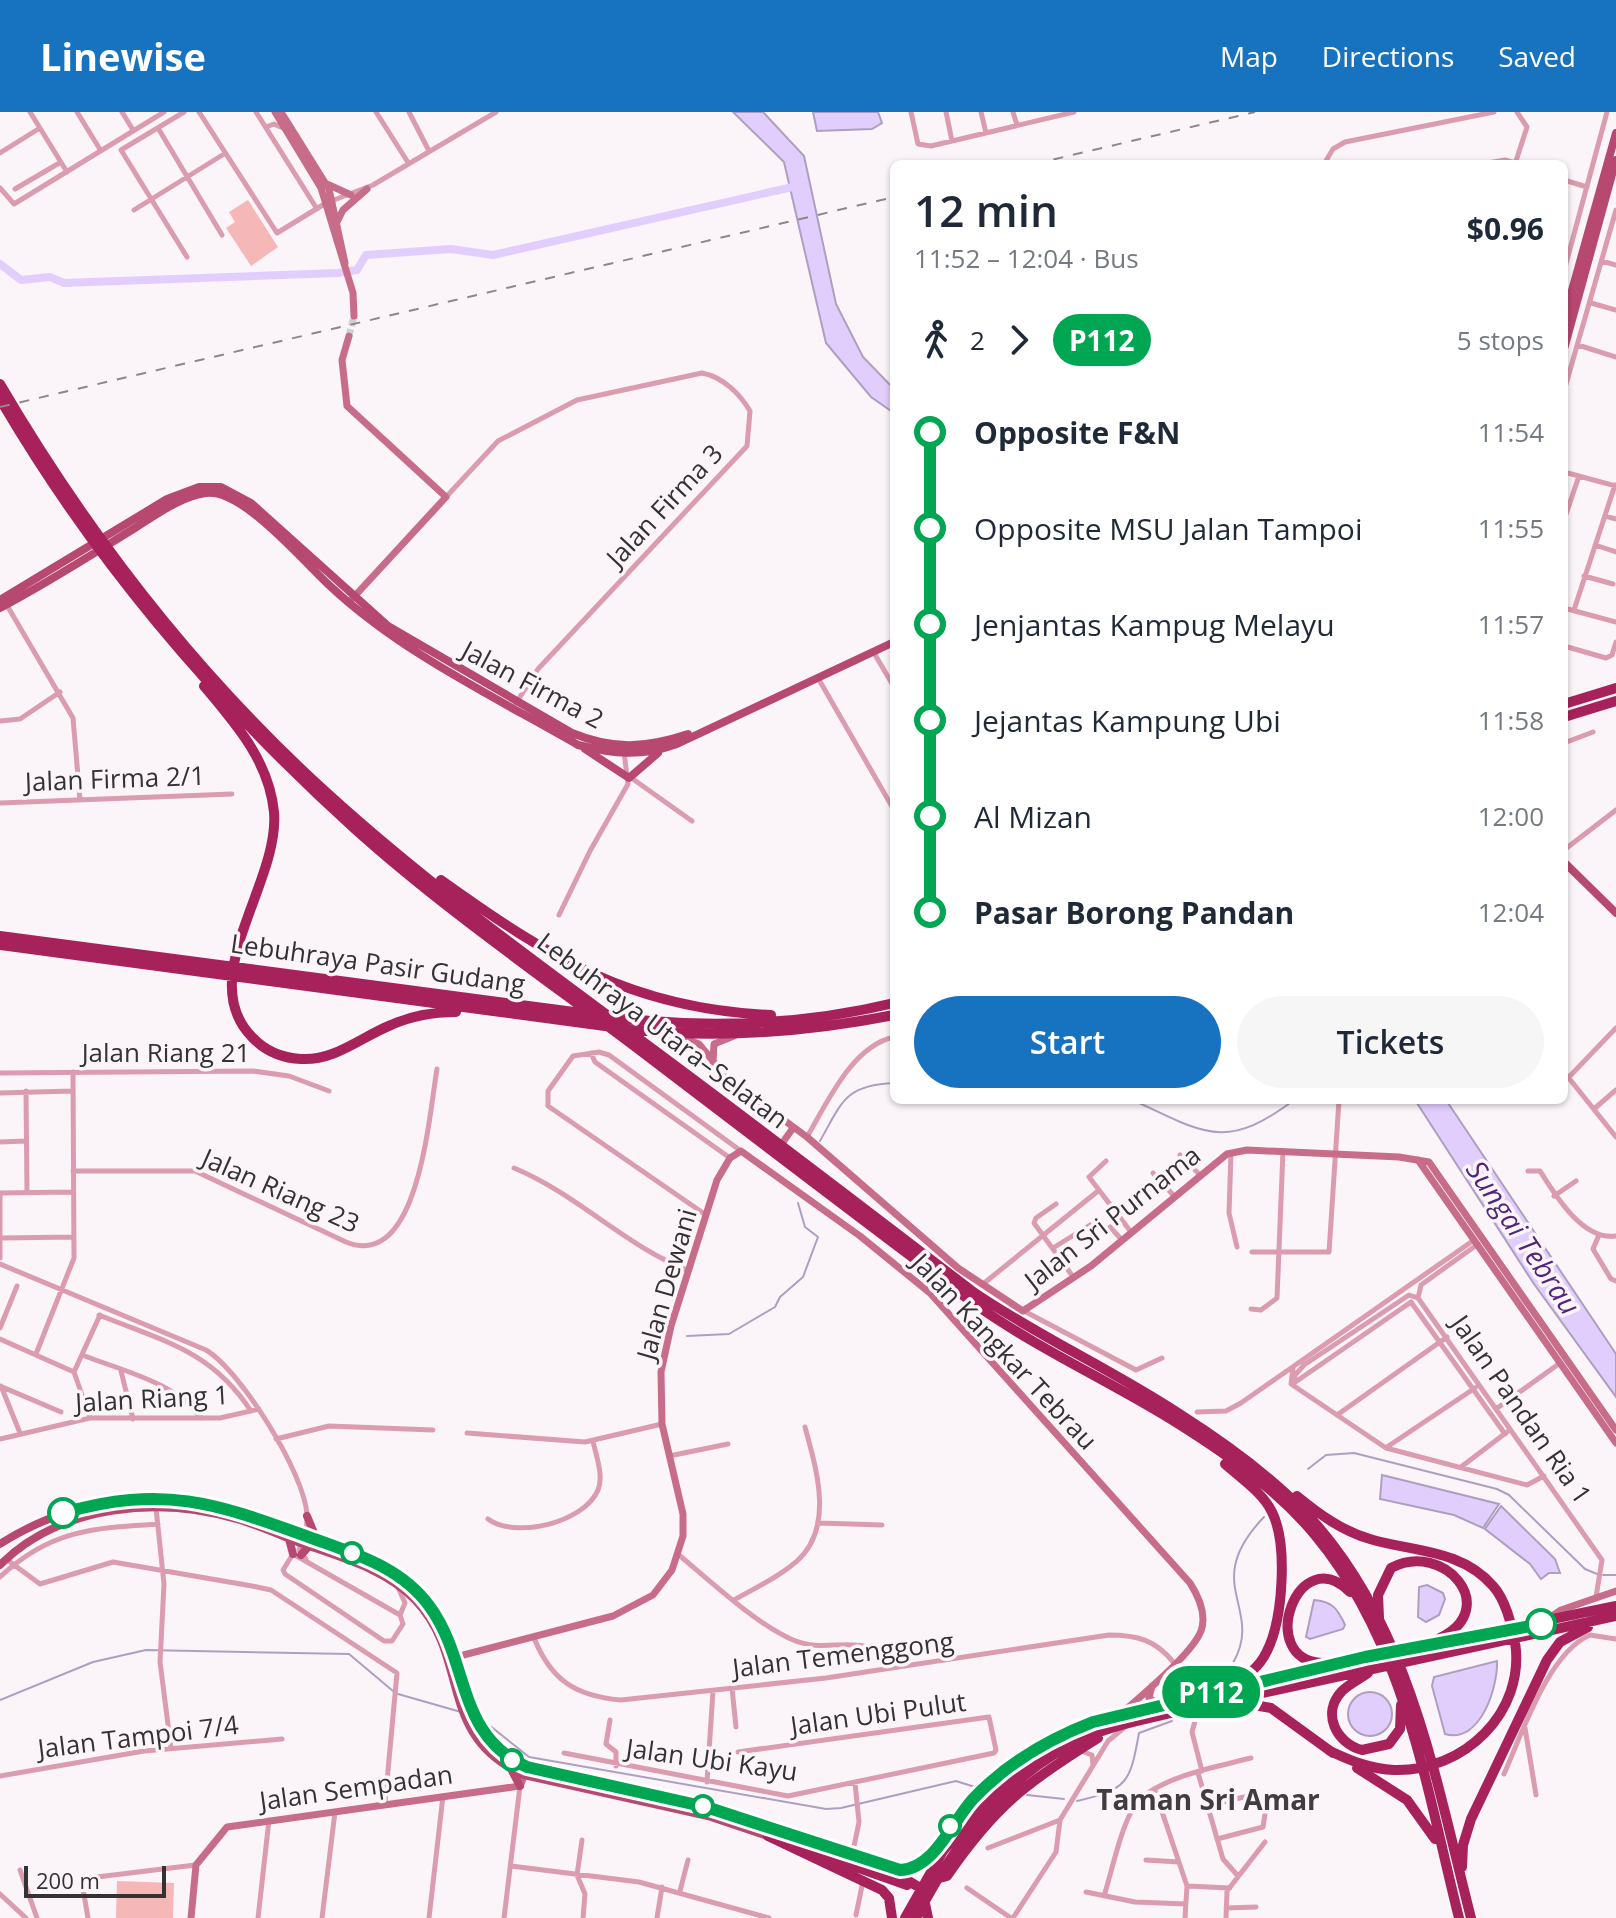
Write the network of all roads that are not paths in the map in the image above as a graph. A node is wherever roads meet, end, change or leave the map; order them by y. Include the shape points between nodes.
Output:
1 (30, 112) edge
2 (77, 112) edge
3 (122, 112) edge
4 (164, 112) edge
5 (184, 112) edge
6 (199, 112) edge
7 (256, 112) edge
8 (274, 112) edge
9 (281, 112) edge
10 (376, 112) edge
11 (409, 112) edge
12 (496, 112) edge
13 (911, 112) edge
14 (946, 112) edge
15 (981, 112) edge
16 (1013, 112) edge
17 (1074, 112) edge
18 (1494, 112) edge
19 (1517, 112) edge
20 (1607, 112) edge
21 (1051, 115) edge
22 (1017, 125) junction
23 (269, 126) junction
24 (40, 128) junction
25 (158, 128) junction
26 (133, 130) junction
27 (286, 131) junction
28 (986, 133) junction
29 (1616, 133) edge
30 (952, 141) junction
31 (101, 151) junction
32 (429, 151) junction
33 (0, 153) edge
34 (224, 154) junction
35 (1326, 160) edge
36 (1518, 160) edge
37 (61, 162) junction
38 (409, 164) junction
39 (1612, 169) edge
40 (67, 172) junction
41 (188, 177) junction
42 (1568, 181) edge
43 (325, 182) junction
44 (1587, 187) junction
45 (0, 188) edge
46 (15, 189) dead end
47 (367, 189) junction
48 (351, 195) junction
49 (152, 199) junction
50 (329, 202) junction
51 (317, 209) junction
52 (134, 210) dead end
53 (1616, 210) edge
54 (1615, 220) edge
55 (337, 222) junction
56 (222, 235) dead end
57 (1568, 256) edge
58 (187, 257) dead end
59 (1602, 261) junction
60 (345, 263) junction
61 (1616, 265) edge
62 (1591, 303) junction
63 (1568, 309) edge
64 (1616, 310) edge
65 (354, 316) tunnel mouth
66 (349, 336) tunnel mouth
67 (1578, 345) junction
68 (1616, 357) edge
69 (1568, 378) edge
70 (1, 391) edge
71 (1568, 473) edge
72 (1579, 476) junction
73 (1615, 486) edge
74 (446, 497) junction
75 (1568, 508) edge
76 (1605, 516) junction
77 (1616, 519) edge
78 (1595, 545) junction
79 (106, 552) junction
80 (1616, 552) edge
81 (1584, 576) junction
82 (1613, 584) dead end
83 (351, 600) junction
84 (2, 603) edge
85 (1568, 609) edge
86 (1574, 610) junction
87 (156, 621) junction
88 (1616, 622) edge
89 (1616, 642) edge
90 (890, 644) edge
91 (1568, 647) edge
92 (873, 652) junction
93 (890, 676) edge
94 (818, 678) junction
95 (1616, 688) edge
96 (60, 692) junction
97 (1616, 701) edge
98 (1568, 703) edge
99 (515, 704) junction
100 (1568, 716) edge
101 (0, 721) edge
102 (723, 722) junction
103 (1593, 732) dead end
104 (1568, 741) edge
105 (578, 745) junction
106 (661, 750) junction
107 (624, 751) junction
108 (629, 778) junction
109 (232, 794) dead end
110 (80, 800) junction
111 (0, 803) edge
112 (890, 803) edge
113 (1616, 810) edge
114 (692, 821) dead end
115 (1568, 847) edge
116 (398, 855) junction
117 (1568, 866) edge
118 (1616, 913) edge
119 (559, 915) dead end
120 (0, 936) edge
121 (0, 945) edge
122 (890, 1004) edge
123 (890, 1016) edge
124 (526, 1017) junction
125 (801, 1018) junction
126 (1616, 1028) edge
127 (659, 1032) junction
128 (745, 1033) junction
129 (890, 1038) edge
130 (591, 1053) junction
131 (714, 1064) junction
132 (437, 1069) dead end
133 (73, 1072) junction
134 (1568, 1072) edge
135 (0, 1073) edge
136 (1568, 1076) edge
137 (1616, 1090) edge
138 (26, 1091) junction
139 (73, 1091) junction
140 (329, 1091) dead end
141 (0, 1093) edge
142 (1339, 1104) edge
143 (1594, 1109) junction
144 (793, 1128) junction
145 (807, 1137) junction
146 (1616, 1137) edge
147 (26, 1141) junction
148 (0, 1142) edge
149 (783, 1142) dead end
150 (741, 1151) junction
151 (1283, 1151) junction
152 (1231, 1153) junction
153 (1336, 1154) junction
154 (1180, 1155) dead end
155 (772, 1157) dead end
156 (730, 1158) junction
157 (1106, 1161) dead end
158 (765, 1167) junction
159 (514, 1168) dead end
160 (73, 1171) junction
161 (1528, 1171) dead end
162 (1153, 1173) dead end
163 (1200, 1175) junction
164 (1576, 1181) dead end
165 (1098, 1191) junction
166 (73, 1192) junction
167 (0, 1193) edge
168 (27, 1193) junction
169 (1554, 1196) junction
170 (1175, 1197) junction
171 (1056, 1204) dead end
172 (706, 1215) junction
173 (1090, 1225) dead end
174 (1110, 1227) dead end
175 (1131, 1232) junction
176 (1599, 1235) junction
177 (1044, 1236) junction
178 (1616, 1236) edge
179 (74, 1237) junction
180 (2, 1238) edge
181 (1122, 1240) junction
182 (1478, 1240) junction
183 (1237, 1247) dead end
184 (1053, 1248) junction
185 (1252, 1252) dead end
186 (1279, 1253) junction
187 (0, 1258) edge
188 (0, 1264) edge
189 (690, 1271) junction
190 (1074, 1278) junction
191 (1616, 1281) edge
192 (983, 1284) junction
193 (17, 1286) dead end
194 (60, 1291) junction
195 (1391, 1297) junction
196 (1418, 1298) junction
197 (1251, 1309) dead end
198 (1391, 1310) junction
199 (1023, 1311) junction
200 (101, 1312) junction
201 (1358, 1320) junction
202 (1371, 1320) junction
203 (0, 1328) edge
204 (155, 1329) junction
205 (152, 1336) junction
206 (1447, 1337) junction
207 (0, 1339) edge
208 (1440, 1342) junction
209 (36, 1354) junction
210 (82, 1355) junction
211 (1162, 1358) dead end
212 (1564, 1361) junction
213 (1293, 1367) junction
214 (121, 1371) junction
215 (74, 1372) junction
216 (1294, 1384) junction
217 (0, 1386) edge
218 (1476, 1387) junction
219 (260, 1409) junction
220 (1496, 1409) junction
221 (251, 1411) junction
222 (61, 1412) dead end
223 (1197, 1412) dead end
224 (1337, 1415) junction
225 (90, 1418) junction
226 (133, 1419) junction
227 (201, 1419) junction
228 (662, 1424) junction
229 (805, 1427) dead end
230 (433, 1430) dead end
231 (1616, 1430) edge
232 (1508, 1431) junction
233 (20, 1433) junction
234 (467, 1433) dead end
235 (1198, 1437) junction
236 (0, 1439) edge
237 (276, 1439) junction
238 (593, 1441) junction
239 (1616, 1443) edge
240 (728, 1444) dead end
241 (1386, 1448) junction
242 (669, 1456) junction
243 (1253, 1465) junction
244 (1460, 1468) junction
245 (1544, 1476) junction
246 (156, 1507) junction
247 (307, 1516) junction
248 (488, 1519) dead end
249 (819, 1523) junction
250 (158, 1524) junction
251 (882, 1525) dead end
252 (289, 1534) junction
253 (305, 1541) junction
254 (327, 1543) junction
255 (0, 1544) edge
256 (679, 1555) junction
257 (300, 1556) junction
258 (6, 1563) edge
259 (162, 1569) junction
260 (0, 1577) edge
261 (397, 1584) junction
262 (1616, 1591) edge
263 (1596, 1597) junction
264 (734, 1600) junction
265 (1360, 1602) junction
266 (1616, 1606) edge
267 (400, 1615) junction
268 (1616, 1616) edge
269 (1377, 1623) junction
270 (1541, 1624) junction
271 (534, 1638) junction
272 (1616, 1639) edge
273 (1427, 1643) junction
274 (450, 1658) junction
275 (1174, 1663) junction
276 (1334, 1664) junction
277 (896, 1665) junction
278 (1376, 1669) junction
279 (1155, 1681) junction
280 (1399, 1687) junction
281 (732, 1688) junction
282 (713, 1691) junction
283 (1206, 1694) junction
284 (1232, 1701) junction
285 (1158, 1704) junction
286 (1197, 1714) junction
287 (1116, 1719) junction
288 (610, 1720) dead end
289 (1133, 1722) junction
290 (736, 1727) dead end
291 (1525, 1727) junction
292 (282, 1739) dead end
293 (171, 1748) junction
294 (1077, 1751) junction
295 (1330, 1751) junction
296 (738, 1752) dead end
297 (995, 1752) joint
298 (564, 1753) dead end
299 (1251, 1758) dead end
300 (616, 1766) junction
301 (1093, 1766) junction
302 (511, 1769) junction
303 (526, 1771) junction
304 (1200, 1772) junction
305 (1504, 1774) dead end
306 (0, 1776) edge
307 (1033, 1780) junction
308 (707, 1782) junction
309 (855, 1783) junction
310 (1009, 1783) junction
311 (520, 1786) junction
312 (1155, 1791) junction
313 (1433, 1792) junction
314 (443, 1795) junction
315 (1536, 1795) dead end
316 (1248, 1796) dead end
317 (385, 1803) junction
318 (1207, 1806) junction
319 (335, 1811) junction
320 (1265, 1814) dead end
321 (269, 1820) junction
322 (1060, 1820) junction
323 (768, 1836) junction
324 (1217, 1839) junction
325 (582, 1840) dead end
326 (1265, 1842) dead end
327 (937, 1845) junction
328 (988, 1848) dead end
329 (1443, 1855) junction
330 (852, 1856) junction
331 (688, 1860) dead end
332 (1146, 1860) dead end
333 (1179, 1862) junction
334 (196, 1865) junction
335 (511, 1866) junction
336 (20, 1870) dead end
337 (577, 1875) junction
338 (1238, 1876) junction
339 (863, 1880) junction
340 (1462, 1884) junction
341 (907, 1885) dead end
342 (1187, 1886) junction
343 (662, 1887) junction
344 (944, 1888) dead end
345 (967, 1888) dead end
346 (1230, 1888) junction
347 (680, 1891) junction
348 (1086, 1892) dead end
349 (0, 1894) edge
350 (1104, 1896) junction
351 (1186, 1904) junction
352 (1256, 1907) dead end
353 (734, 1908) junction
354 (1226, 1908) junction
355 (856, 1915) dead end
356 (26, 1918) edge
357 (37, 1918) edge
358 (88, 1918) edge
359 (191, 1918) edge
360 (258, 1918) edge
361 (322, 1918) edge
362 (429, 1918) edge
363 (504, 1918) edge
364 (583, 1918) edge
365 (657, 1918) edge
366 (731, 1918) edge
367 (769, 1918) edge
368 (892, 1918) edge
369 (902, 1918) edge
370 (916, 1918) edge
371 (925, 1918) edge
372 (1012, 1918) edge
373 (1185, 1918) edge
374 (1226, 1918) edge
375 (1459, 1918) edge
376 (1471, 1918) edge

1 - 24 street
2 - 31 street
3 - 26 street
4 - 26 street
5 - 25 street
6 - 34 street
7 - 23 street
8 - 23 street
8 - 27 street
9 - 43 street
10 - 38 street
11 - 32 street
12 - 32 street
13 - 30 street via 918,144
14 - 30 street
15 - 28 street
16 - 22 street
17 - 21 street
18 - 35 street via 1345,142
19 - 36 street via 1527,127
20 - 44 street
21 - 22 street
22 - 28 street
23 - 27 street
23 - 51 street
24 - 33 street
24 - 37 street
25 - 41 street
25 - 49 street via 121,150
26 - 31 street
27 - 50 street
28 - 30 street
29 - 39 main road
31 - 40 street
32 - 38 street
34 - 41 street
34 - 51 street via 273,231 282,233
37 - 40 street
37 - 46 street
38 - 47 street
39 - 63 main road
40 - 45 street via 13,205
41 - 49 street
41 - 56 street
42 - 44 street
43 - 48 street
43 - 50 street
44 - 57 street
47 - 48 street
47 - 55 street
48 - 50 street
49 - 52 street
49 - 58 street
50 - 51 street
50 - 55 street
50 - 60 street
53 - 54 street
54 - 59 street
55 - 60 street
59 - 61 street
59 - 62 street
60 - 65 street
62 - 64 street
62 - 67 street
66 - 74 street via 342,360 347,406
67 - 68 street
67 - 69 street
70 - 79 highway, Lebuhraya Utara–Selatan
71 - 72 street
72 - 73 street
72 - 75 street
73 - 76 street
74 - 83 street, Jalan Firma 3
74 - 99 street, Jalan Firma 3 via 498,441 584,397 702,373 730,387 750,411 747,446 545,662
76 - 77 street
76 - 78 street
78 - 80 street
78 - 81 street
79 - 87 highway, Lebuhraya Utara–Selatan
79 - 116 highway, Lebuhraya Utara–Selatan via 246,712
81 - 82 street
81 - 86 street
83 - 84 main road, Jalan Firma 2 via 251,503 229,489 212,486 167,499
83 - 99 main road, Jalan Firma 2 via 384,632
84 - 96 street
85 - 86 street
86 - 88 street
87 - 124 highway via 159,632 255,751 269,787 274,815 271,852 230,984 234,1010 247,1032 262,1046 293,1058 328,1055 391,1024 425,1015
87 - 235 highway, Lebuhraya Utara–Selatan via 242,719 358,831 565,994 1010,1329
89 - 91 street via 1606,658
90 - 92 main road
92 - 93 street
92 - 94 main road
94 - 102 main road
94 - 112 street
95 - 98 highway
96 - 101 street via 20,719
96 - 110 street via 75,726
97 - 100 highway
99 - 105 main road, Jalan Firma 2
99 - 107 main road, Jalan Firma 2 via 595,743
102 - 106 main road, Jalan Firma 2
102 - 107 main road, Jalan Firma 2
103 - 104 street
105 - 107 main road, Jalan Firma 2
105 - 108 main road
106 - 107 main road, Jalan Firma 2
106 - 108 main road
107 - 108 street
108 - 114 street
108 - 119 street
109 - 110 street, Jalan Firma 2/1
110 - 111 street, Jalan Firma 2/1
113 - 115 street
116 - 125 highway via 406,855 526,938 595,977 708,1011
116 - 243 highway, Lebuhraya Utara–Selatan via 972,1291 1168,1406
117 - 118 main road
120 - 125 highway, Lebuhraya Pasir Gudang via 631,1020 731,1024
121 - 124 highway, Lebuhraya Pasir Gudang
122 - 125 highway, Lebuhraya Pasir Gudang
123 - 128 highway, Lebuhraya Pasir Gudang
124 - 127 highway, Lebuhraya Pasir Gudang
126 - 134 street
127 - 128 highway, Lebuhraya Pasir Gudang
127 - 131 street via 695,1040
128 - 131 street via 717,1041
129 - 145 street via 870,1048 843,1078
130 - 150 street, Jalan Kangkar Tebrau via 609,1055
130 - 156 street via 595,1062
130 - 172 street via 573,1056 548,1091 548,1106
131 - 144 street
132 - 160 street, Jalan Riang 23 via 407,1211 392,1235 374,1246 346,1242 195,1171
133 - 135 street, Jalan Riang 21
133 - 139 street
133 - 140 street, Jalan Riang 21 via 253,1071 289,1076
136 - 143 street
137 - 143 street
138 - 139 street
138 - 141 street
138 - 147 street
139 - 160 street
142 - 153 street
143 - 146 street
144 - 145 street
144 - 149 street
145 - 192 street
147 - 148 street
147 - 168 street
150 - 156 street
150 - 158 street, Jalan Kangkar Tebrau
151 - 152 street, Jalan Sri Purnama
151 - 153 street, Jalan Sri Purnama
151 - 186 street
152 - 163 street, Jalan Sri Purnama
152 - 183 street via 1229,1213
153 - 182 street, Jalan Sri Purnama via 1416,1158
153 - 186 street via 1329,1252
154 - 163 street
155 - 158 street
156 - 172 street, Jalan Dewani
157 - 165 street via 1089,1177
158 - 275 street, Jalan Kangkar Tebrau via 930,1293 1190,1583 1202,1608 1201,1631
159 - 189 street via 654,1255
160 - 166 street
161 - 169 street via 1540,1171
162 - 170 street
163 - 170 street, Jalan Sri Purnama
164 - 169 street
165 - 175 street
165 - 177 street
166 - 168 street
166 - 179 street
167 - 168 street
167 - 180 street
169 - 176 street
170 - 175 street, Jalan Sri Purnama
171 - 177 street via 1034,1220
172 - 189 street, Jalan Dewani
173 - 184 street
174 - 181 street
175 - 181 street, Jalan Sri Purnama
176 - 178 street
176 - 191 street via 1593,1249
177 - 184 street
177 - 192 street
179 - 180 street
179 - 194 street via 74,1258
180 - 187 street
181 - 190 street, Jalan Sri Purnama
182 - 195 street
182 - 196 street via 1417,1289
182 - 212 street
184 - 190 street
185 - 186 street
186 - 197 street via 1277,1298 1261,1310
188 - 194 street
189 - 228 street, Jalan Dewani via 661,1372
190 - 199 street, Jalan Sri Purnama
192 - 199 street
193 - 203 street
194 - 200 street
194 - 209 street
195 - 198 street
195 - 201 street
196 - 198 street via 1409,1295
196 - 206 street, Jalan Pandan Ria 1
198 - 202 street
198 - 208 street via 1411,1302
198 - 216 street
199 - 211 street via 1136,1370
200 - 204 street
200 - 205 street
200 - 210 street
201 - 202 street
201 - 213 street
202 - 216 street via 1304,1365
204 - 205 street
204 - 219 street via 217,1357
205 - 221 street via 207,1361
206 - 208 street
206 - 218 street, Jalan Pandan Ria 1
207 - 209 street
208 - 218 street
208 - 224 street
209 - 215 street
210 - 214 street
210 - 215 street
212 - 220 street
212 - 231 street
212 - 239 street
213 - 216 street
213 - 223 street via 1226,1411
214 - 226 street
214 - 227 street via 189,1401
215 - 225 street
216 - 224 street
217 - 222 street
217 - 233 street
218 - 220 street, Jalan Pandan Ria 1
218 - 232 street
218 - 241 street
219 - 221 street, Jalan Riang 1
219 - 237 street
220 - 232 street, Jalan Pandan Ria 1
221 - 227 street, Jalan Riang 1
224 - 241 street
225 - 226 street, Jalan Riang 1
225 - 233 street, Jalan Riang 1
226 - 227 street, Jalan Riang 1
228 - 238 street
228 - 242 street, Jalan Dewani
229 - 249 street
230 - 237 street via 329,1426
232 - 244 street
232 - 245 street, Jalan Pandan Ria 1
233 - 236 street, Jalan Riang 1
234 - 238 street
235 - 265 highway, Lebuhraya Utara–Selatan via 1299,1517
235 - 283 highway via 1265,1500 1276,1520 1283,1554 1267,1653 1250,1673
237 - 247 street
238 - 248 street via 599,1487 591,1502 534,1526 498,1526
240 - 242 street
241 - 244 street
242 - 256 street, Jalan Dewani via 683,1514
243 - 269 highway, Lebuhraya Utara–Selatan via 1333,1546
243 - 295 highway via 1351,1532 1463,1563 1495,1588 1507,1615 1517,1674 1503,1712 1482,1737 1455,1756 1393,1770
244 - 245 street via 1527,1485
245 - 263 street, Jalan Pandan Ria 1 via 1602,1560
246 - 250 street
246 - 252 main road via 225,1516
246 - 258 main road via 64,1523 28,1542
247 - 252 main road via 302,1527
247 - 253 street
247 - 254 main road via 314,1533
249 - 251 street
249 - 264 street via 799,1559
250 - 258 street via 84,1529
250 - 259 street
252 - 253 main road
252 - 255 main road via 223,1506 153,1498 92,1505 45,1519
252 - 257 main road
253 - 254 main road
253 - 257 main road
253 - 261 main road
254 - 274 main road via 384,1566 410,1585 432,1608
256 - 264 street
256 - 271 street, Jalan Dewani via 663,1583 638,1604
257 - 267 street
257 - 267 street via 283,1570 285,1574 388,1643 403,1624
258 - 259 street via 40,1584 113,1562
258 - 260 street
259 - 293 street via 160,1662
259 - 317 street via 271,1590 395,1671
261 - 267 street via 405,1603
261 - 274 main road via 426,1613
262 - 263 street
263 - 270 street
264 - 277 street via 792,1639 874,1647
265 - 269 highway, Lebuhraya Utara–Selatan
265 - 276 highway via 1341,1584 1325,1580 1301,1588 1293,1599 1288,1619 1291,1642 1309,1660
266 - 270 highway
268 - 278 highway
268 - 340 highway via 1565,1639 1547,1660 1465,1834
269 - 273 highway via 1378,1595 1391,1568 1412,1560 1448,1569 1465,1592 1464,1617 1454,1630
269 - 280 highway
269 - 313 highway via 1418,1714
270 - 273 highway
271 - 274 street, Jalan Dewani
271 - 282 street, Jalan Temenggong via 555,1677 597,1696 634,1699
272 - 291 street via 1590,1635 1568,1651
273 - 276 highway
274 - 302 main road via 473,1738
274 - 303 main road via 474,1714 497,1750
275 - 277 street, Jalan Temenggong via 1156,1643 1109,1635 961,1660
275 - 279 street, Jalan Kangkar Tebrau
276 - 283 highway
277 - 281 street, Jalan Temenggong
278 - 280 highway via 1338,1695 1333,1718 1347,1744 1362,1750 1389,1744 1402,1722
278 - 284 highway
279 - 285 street via 1149,1694
279 - 287 street, Jalan Kangkar Tebrau
280 - 313 highway
281 - 282 street, Jalan Temenggong
281 - 290 street
282 - 308 street
283 - 285 highway
284 - 286 highway
284 - 295 highway via 1271,1708
285 - 287 highway
286 - 289 highway
286 - 304 street via 1192,1732
287 - 289 highway
287 - 294 highway
287 - 310 highway
287 - 327 highway via 1076,1729 1027,1755 975,1797
288 - 300 street via 606,1744 616,1752
289 - 301 street via 1108,1741
291 - 305 street
291 - 315 street
292 - 293 street, Jalan Tampoi 7/4
293 - 306 street, Jalan Tampoi 7/4
294 - 301 street via 1092,1755
294 - 307 highway
295 - 329 highway via 1407,1800
296 - 297 street, Jalan Ubi Pulut via 989,1717
297 - 309 street, Jalan Ubi Kayu
298 - 300 street, Jalan Ubi Kayu
299 - 304 street
300 - 308 street, Jalan Ubi Kayu
301 - 322 street
302 - 303 main road
302 - 311 main road
303 - 311 street
303 - 323 main road
303 - 330 main road via 706,1807
304 - 312 street
304 - 318 street
307 - 327 highway via 995,1812 943,1879 929,1872
307 - 344 highway
308 - 309 street, Jalan Ubi Kayu via 788,1796
309 - 330 street via 857,1841
310 - 369 highway via 958,1829
310 - 370 highway via 951,1854
311 - 314 street, Jalan Sempadan
311 - 335 street
312 - 333 street
312 - 350 street via 1141,1798 1129,1818
313 - 329 highway
313 - 340 highway
314 - 317 street, Jalan Sempadan
314 - 362 street
316 - 318 street
317 - 319 street, Jalan Sempadan
318 - 324 street
319 - 321 street, Jalan Sempadan
319 - 361 street
320 - 324 street via 1263,1827
321 - 334 street, Jalan Sempadan via 227,1827
321 - 360 street
322 - 328 street
322 - 372 street via 1056,1852
323 - 339 highway
323 - 341 highway
324 - 338 street via 1223,1859
325 - 337 street
326 - 338 street
327 - 330 highway via 927,1861 909,1870
329 - 375 highway
330 - 371 highway via 922,1889
331 - 347 street
332 - 333 street
333 - 342 street
334 - 358 street via 89,1878 83,1889
334 - 359 street
335 - 337 street
335 - 363 street
336 - 357 street
337 - 343 street
337 - 364 street via 585,1894
338 - 346 street
339 - 355 street
339 - 368 highway via 889,1898
340 - 376 highway
342 - 346 street
342 - 351 street
343 - 347 street
343 - 365 street
345 - 372 street
346 - 354 street
347 - 353 street
348 - 350 street
349 - 356 street
350 - 351 street
351 - 373 street
352 - 354 street
353 - 366 street
353 - 367 street
354 - 374 street
369 - 371 highway via 911,1906 921,1908

